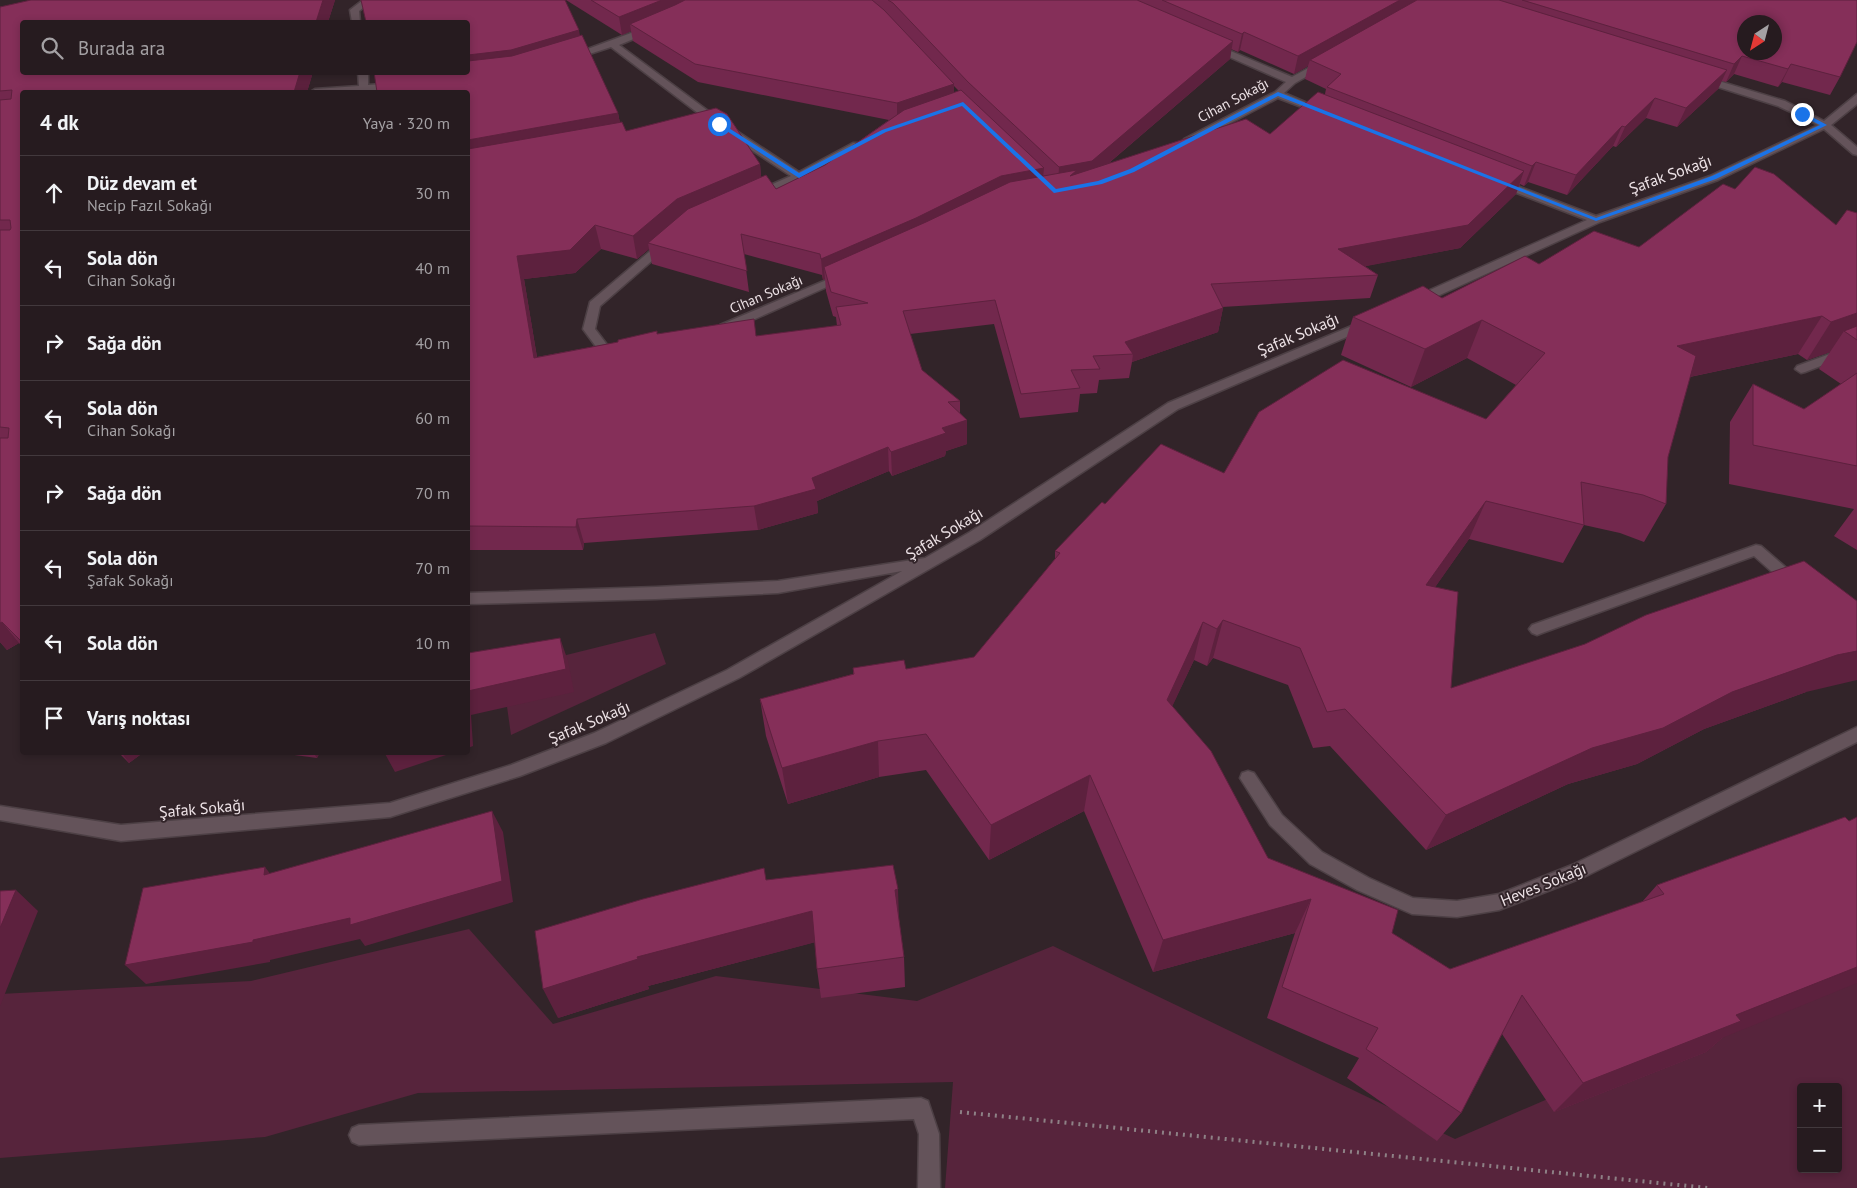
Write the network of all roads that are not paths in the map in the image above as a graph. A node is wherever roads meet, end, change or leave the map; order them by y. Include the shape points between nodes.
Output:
1 (369, 0) edge
2 (356, 20) edge
3 (656, 26) edge
4 (1202, 42) edge
5 (612, 44) junction
6 (1335, 57) edge
7 (564, 59) edge
8 (363, 75) edge
9 (1692, 76) edge
10 (1292, 81) junction
11 (403, 86) edge
12 (365, 90) edge
13 (373, 90) edge
14 (1278, 94) junction
15 (1854, 103) edge
16 (1332, 116) edge
17 (1825, 125) junction
18 (867, 140) edge
19 (1175, 148) edge
20 (1857, 152) edge
21 (799, 176) junction
22 (1494, 181) edge
23 (747, 199) edge
24 (1596, 220) junction
25 (672, 238) edge
26 (851, 273) edge
27 (1405, 306) edge
28 (1377, 319) edge
29 (711, 332) edge
30 (1857, 348) edge
31 (629, 352) edge
32 (1801, 369) dead end
33 (933, 560) junction
34 (1806, 592) edge
35 (470, 598) edge
36 (1537, 629) dead end
37 (1857, 734) edge
38 (1248, 778) dead end
39 (0, 813) edge
40 (359, 1135) dead end
41 (929, 1188) edge

1 - 2 street via 354,10
3 - 5 street
4 - 10 street
5 - 7 street
5 - 21 street via 701,116
6 - 10 street, Cihan Sokağı
8 - 12 street
9 - 17 street via 1776,102
10 - 14 street, Cihan Sokağı
11 - 13 street
14 - 16 street
14 - 19 street, Cihan Sokağı
15 - 17 street, Şafak Sokağı
17 - 20 street
17 - 24 street, Şafak Sokağı via 1714,178
18 - 21 street
21 - 23 street
22 - 24 street
24 - 27 street, Şafak Sokağı
25 - 31 street via 594,305 589,329 604,349
26 - 29 street, Cihan Sokağı via 738,324
28 - 33 street, Şafak Sokağı via 1173,406
30 - 32 street
33 - 35 street via 778,587
33 - 39 street, Şafak Sokağı via 734,674 600,738 514,771 390,810 121,833
34 - 36 street via 1756,550
37 - 38 street, Heves Sokağı via 1578,871 1499,902 1457,909 1412,906 1316,858 1276,820
40 - 41 street via 921,1108 929,1134

